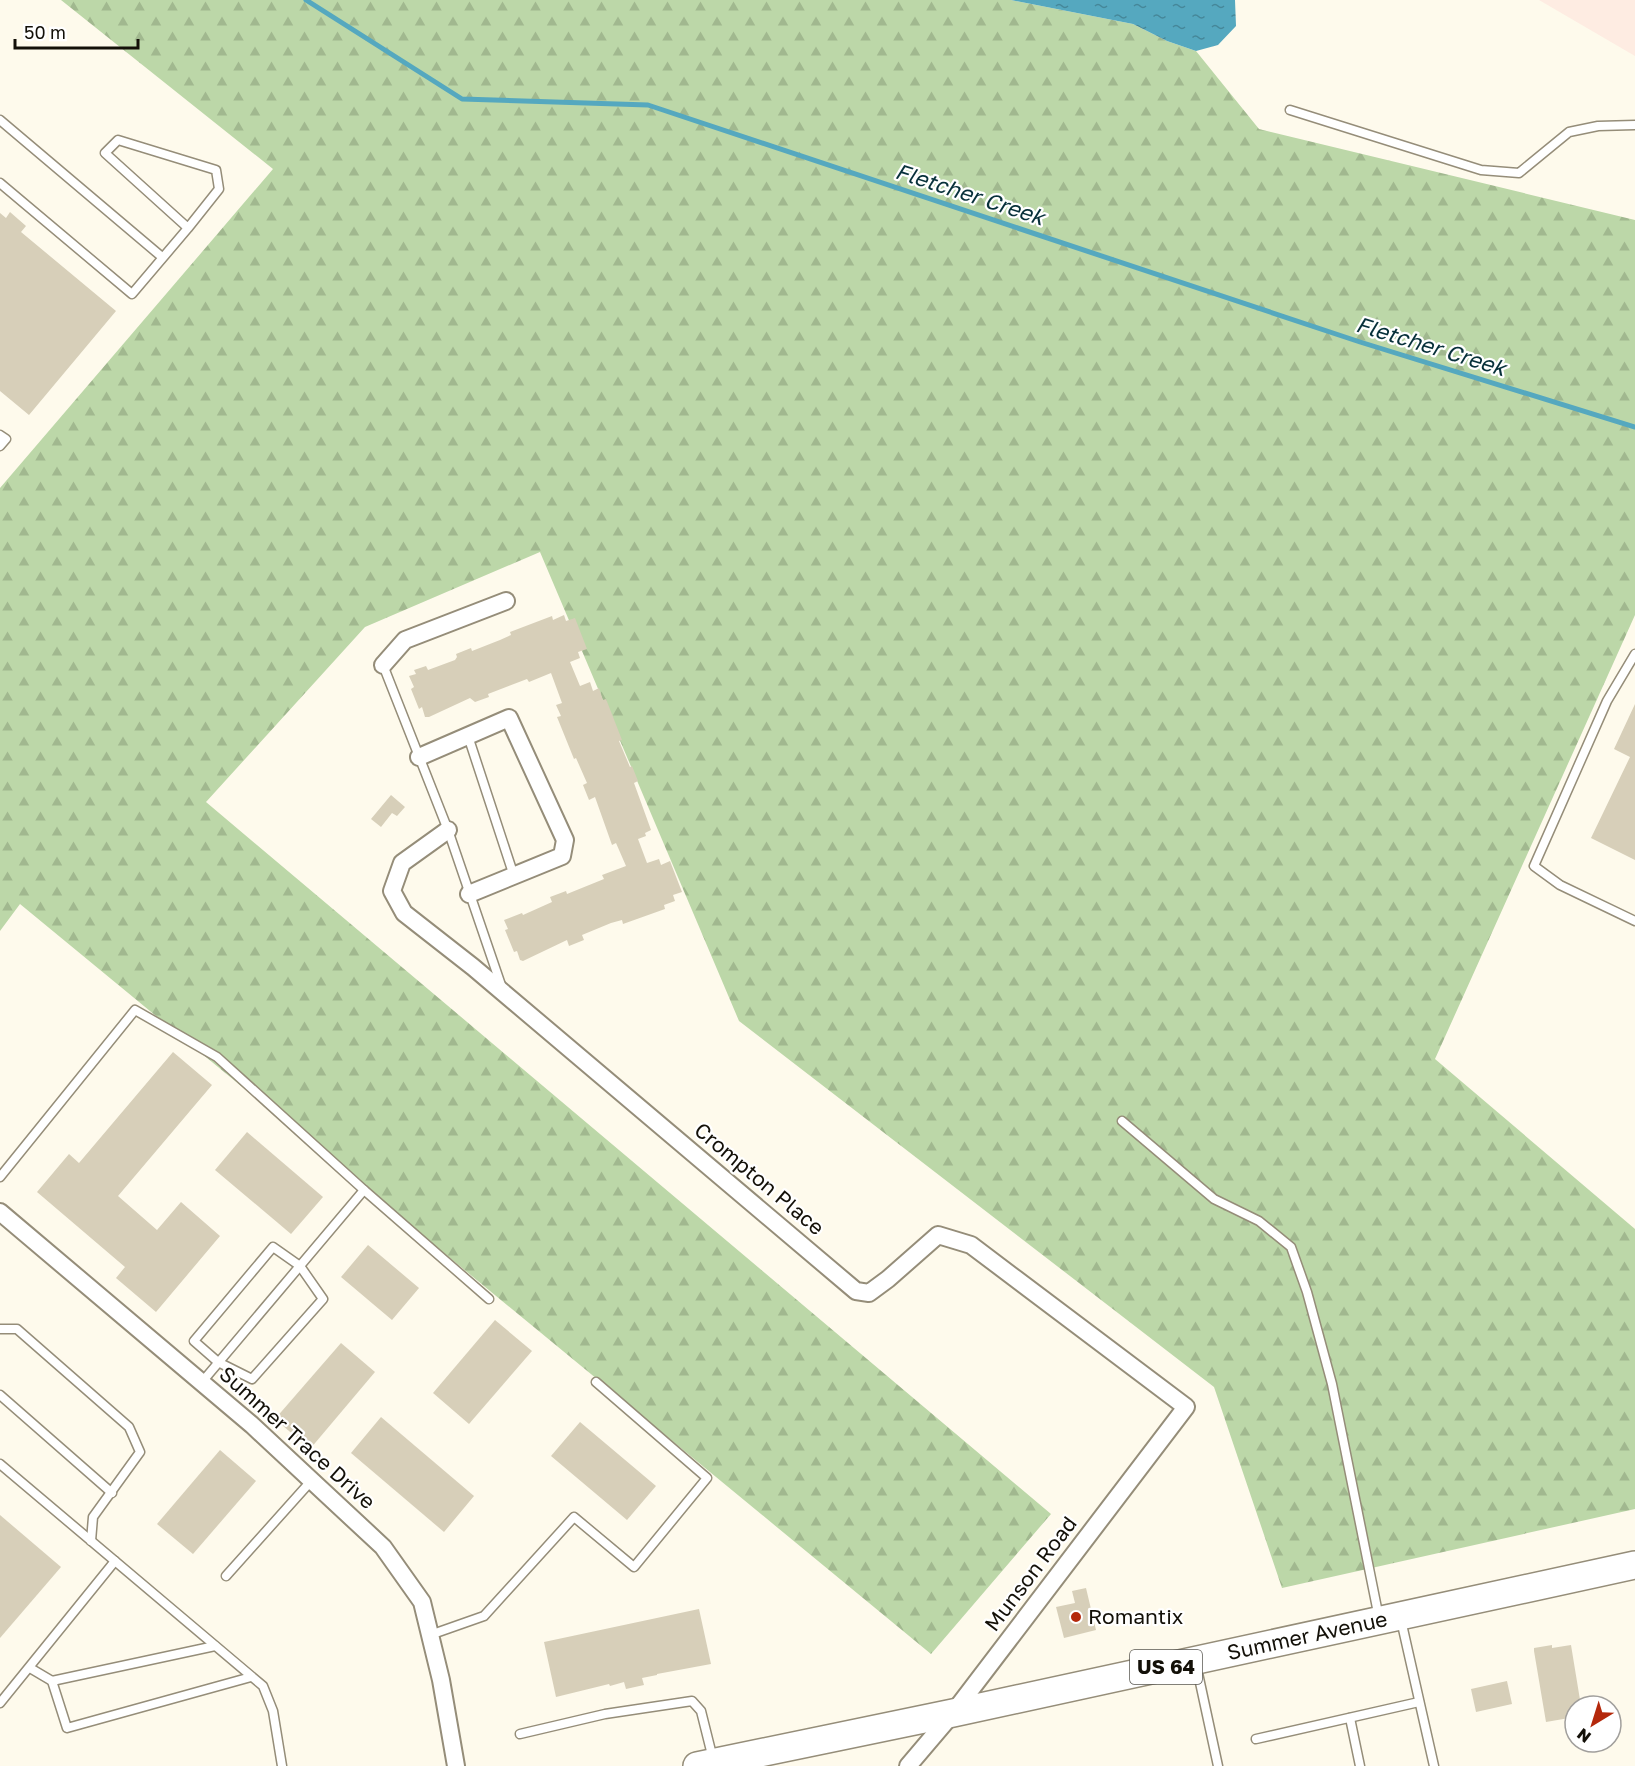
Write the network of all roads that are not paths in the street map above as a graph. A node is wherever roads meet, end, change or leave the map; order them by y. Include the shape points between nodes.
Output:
1 (1290, 110) dead end
2 (0, 120) edge
3 (1635, 125) edge
4 (0, 183) edge
5 (188, 228) junction
6 (162, 257) junction
7 (506, 601) dead end
8 (1635, 654) edge
9 (383, 665) joint
10 (468, 736) junction
11 (419, 757) junction
12 (448, 830) junction
13 (514, 876) junction
14 (469, 894) junction
15 (1635, 921) edge
16 (503, 991) junction
17 (1122, 1121) dead end
18 (0, 1177) edge
19 (364, 1190) junction
20 (0, 1212) edge
21 (300, 1266) junction
22 (489, 1299) dead end
23 (0, 1329) edge
24 (218, 1362) junction
25 (202, 1382) junction
26 (596, 1382) dead end
27 (0, 1395) edge
28 (1186, 1407) joint
29 (0, 1464) edge
30 (312, 1480) junction
31 (112, 1493) junction
32 (91, 1541) junction
33 (115, 1561) junction
34 (1635, 1565) edge
35 (226, 1576) dead end
36 (1390, 1619) junction
37 (430, 1635) junction
38 (215, 1646) junction
39 (1195, 1661) junction
40 (30, 1668) junction
41 (251, 1677) junction
42 (52, 1681) junction
43 (1419, 1702) junction
44 (0, 1703) edge
45 (953, 1713) junction
46 (1350, 1718) junction
47 (519, 1734) dead end
48 (1256, 1739) dead end
49 (706, 1764) edge
50 (282, 1766) edge
51 (456, 1766) edge
52 (908, 1766) edge
53 (1218, 1766) edge
54 (1360, 1766) edge
55 (1434, 1766) edge

1 - 3 lane via 1481,170 1520,172 1569,132
2 - 6 lane
4 - 6 lane via 132,294
5 - 5 lane via 105,153 118,140 216,170 219,189
5 - 6 lane
7 - 9 street via 405,640
8 - 15 lane via 1607,701 1534,866 1560,885
9 - 11 lane
10 - 11 street
10 - 13 lane
10 - 13 street via 509,718 565,840 562,856
11 - 12 lane
12 - 14 lane
12 - 16 street, Crompton Place via 402,863 392,891 404,913
13 - 14 street
14 - 16 lane
16 - 28 street, Crompton Place via 856,1292 868,1293 938,1235 971,1245
17 - 36 lane via 1214,1199 1259,1221 1291,1246 1332,1384
18 - 19 lane via 135,1010 217,1058
19 - 21 lane
19 - 22 lane
20 - 25 street, Summer Trace Drive
21 - 24 lane
21 - 24 lane via 323,1299 252,1379
21 - 24 lane via 273,1247 194,1341
23 - 31 lane via 17,1329 129,1427 141,1452
24 - 25 lane
25 - 30 street, Summer Trace Drive
26 - 37 lane via 707,1478 634,1567 574,1516 484,1616
27 - 31 lane
28 - 45 street, Munson Road
29 - 32 lane
30 - 35 lane
30 - 37 street, Summer Trace Drive via 383,1547 422,1602
31 - 32 lane via 93,1517
32 - 33 lane
33 - 38 lane
33 - 40 lane
34 - 36 main road, Summer Avenue / US 64
36 - 39 main road, Summer Avenue / US 64
36 - 43 lane
37 - 51 street, Summer Trace Drive
38 - 41 lane
38 - 42 lane
39 - 45 main road, Summer Avenue / US 64
39 - 53 lane
40 - 42 lane
40 - 44 lane
41 - 42 lane via 67,1728
41 - 50 lane via 262,1686 273,1711
43 - 46 lane
43 - 55 lane
45 - 49 main road, Summer Avenue / US 64
45 - 52 street, Munson Road
46 - 48 lane
46 - 54 lane
47 - 49 lane via 605,1714 692,1701 701,1711

